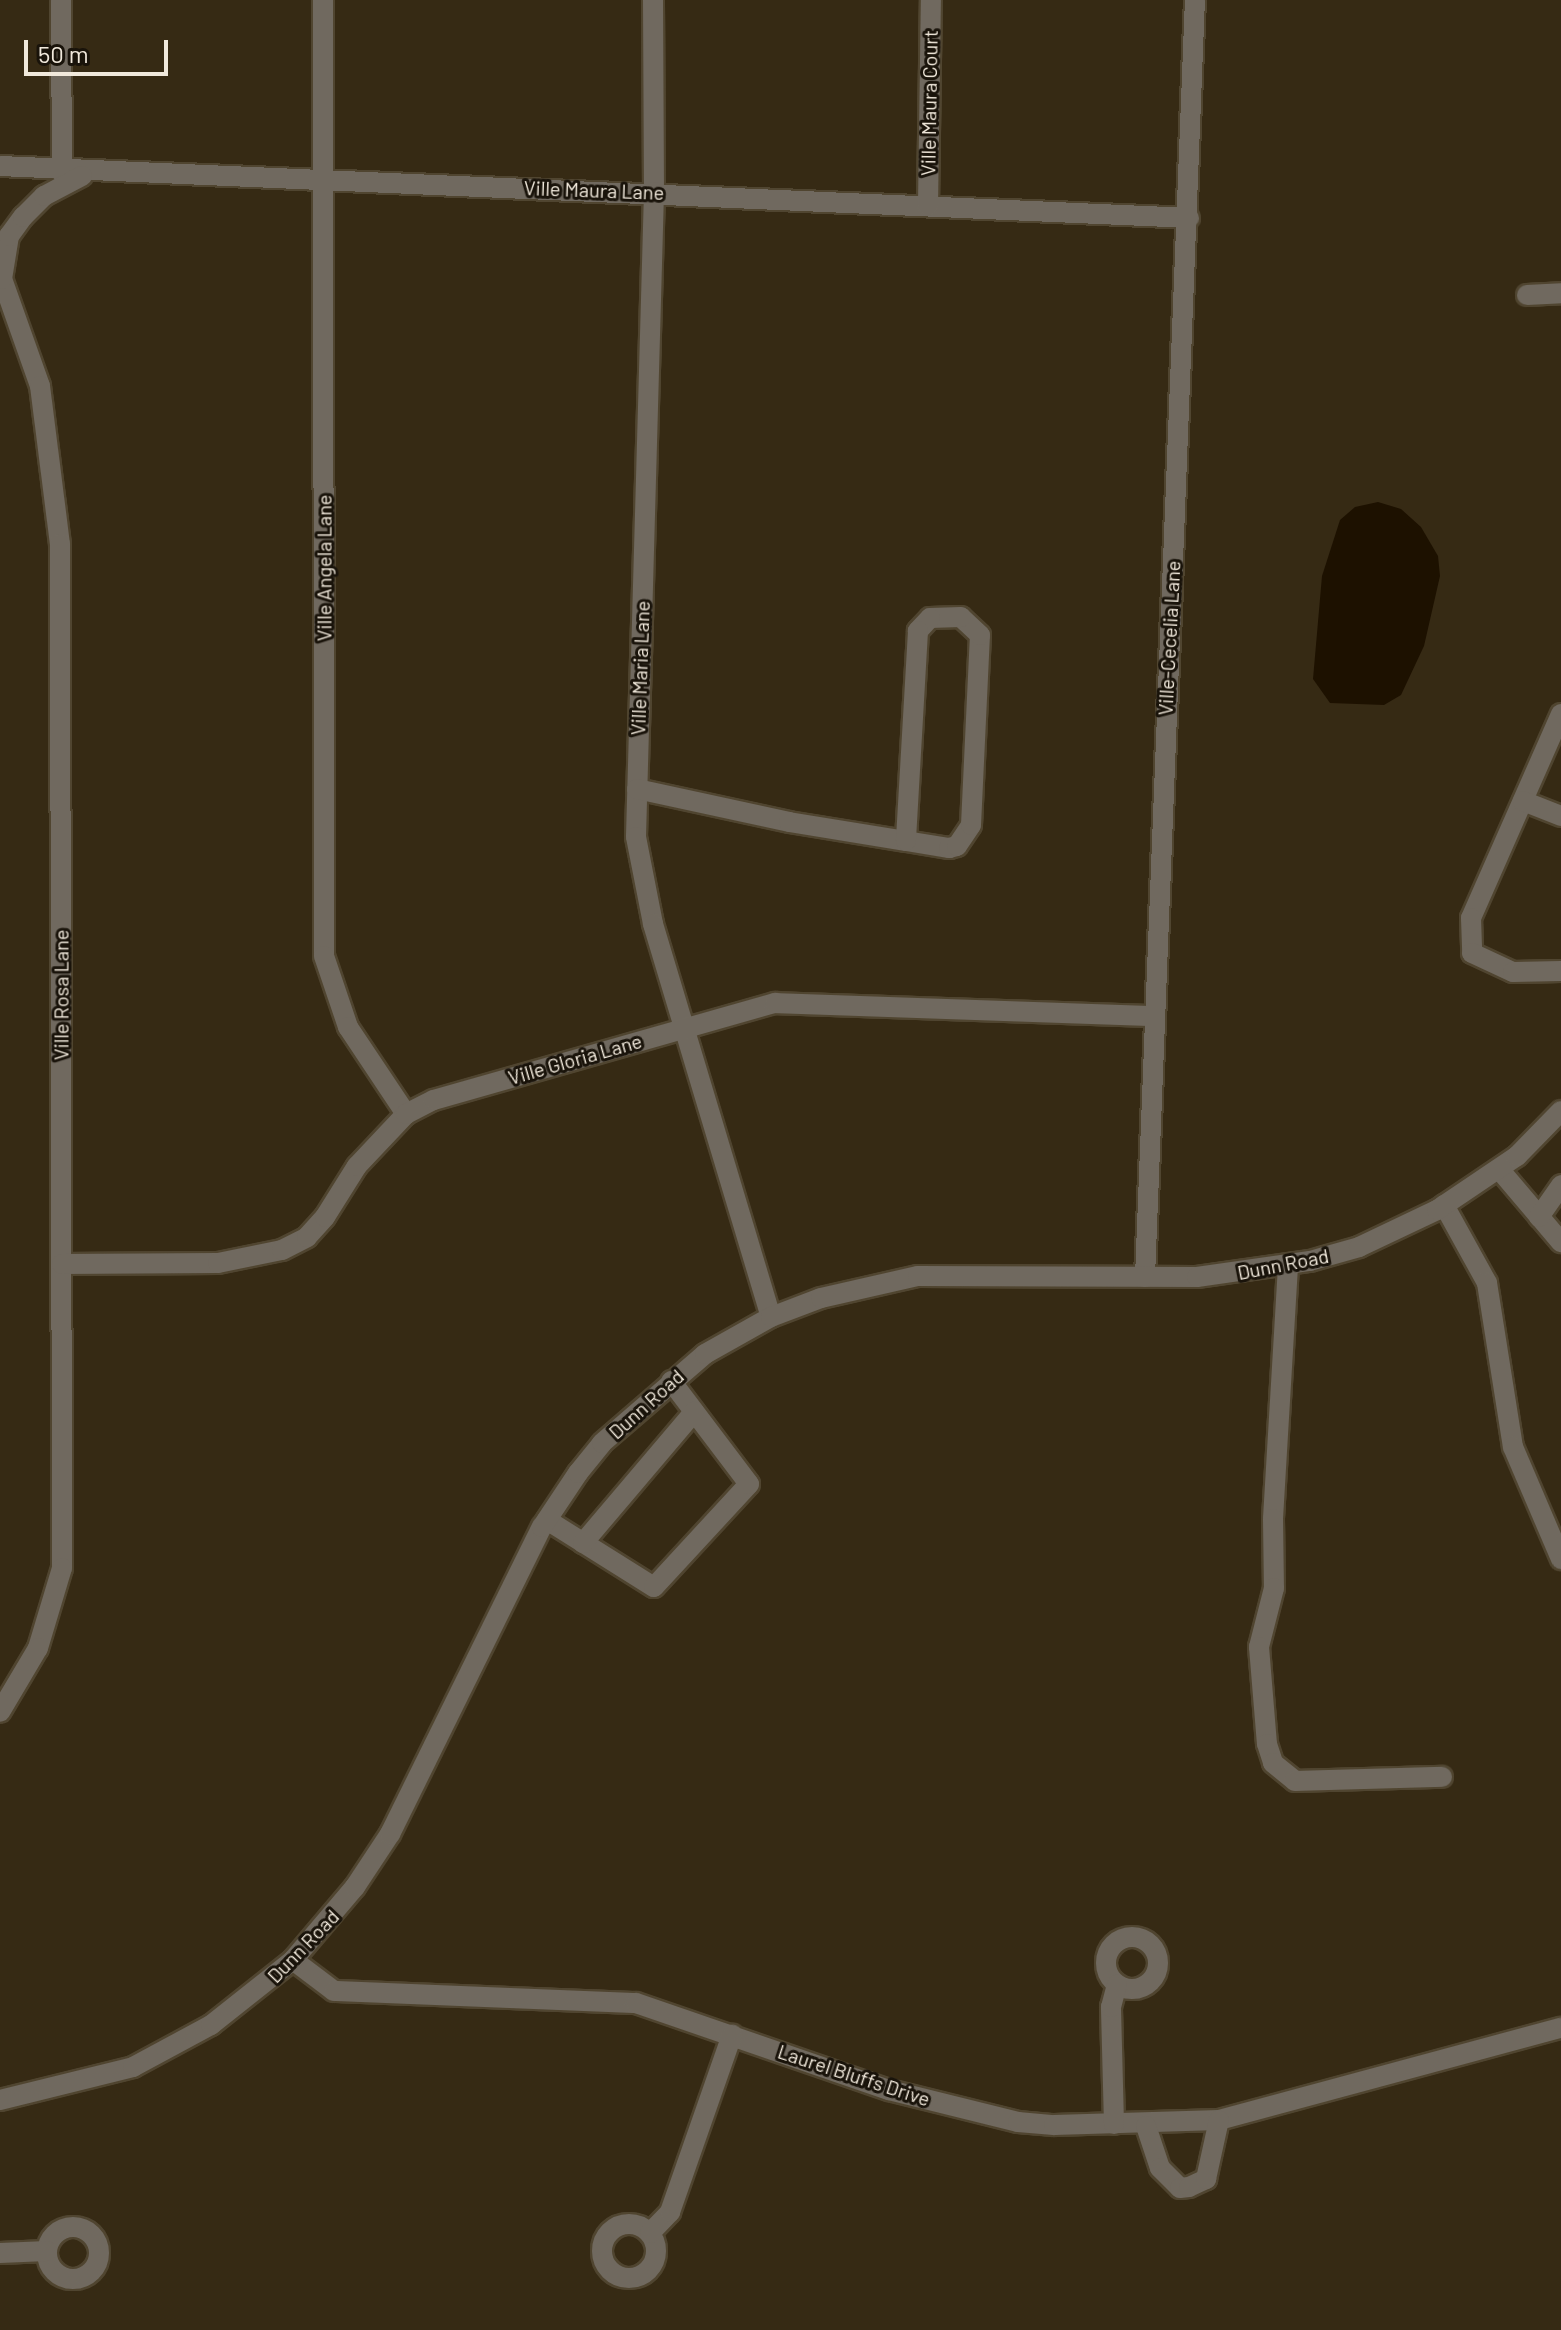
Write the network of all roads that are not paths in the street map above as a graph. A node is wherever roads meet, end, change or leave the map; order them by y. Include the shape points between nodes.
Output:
1 (61, 0) edge
2 (323, 0) edge
3 (653, 0) edge
4 (931, 0) edge
5 (1195, 0) edge
6 (0, 166) edge
7 (62, 173) junction
8 (90, 173) junction
9 (324, 181) junction
10 (654, 192) junction
11 (928, 206) junction
12 (1189, 218) junction
13 (1, 276) edge
14 (1561, 293) edge
15 (1527, 295) dead end
16 (1561, 714) edge
17 (637, 789) junction
18 (1523, 801) junction
19 (1561, 816) edge
20 (906, 841) junction
21 (1561, 971) edge
22 (1154, 1016) junction
23 (685, 1027) junction
24 (406, 1114) junction
25 (1559, 1118) edge
26 (1499, 1169) junction
27 (1561, 1185) edge
28 (1444, 1205) junction
29 (1539, 1217) junction
30 (1561, 1242) edge
31 (62, 1264) junction
32 (1288, 1266) junction
33 (1145, 1277) junction
34 (771, 1317) junction
35 (671, 1381) junction
36 (694, 1412) junction
37 (547, 1520) junction
38 (583, 1543) junction
39 (1561, 1559) edge
40 (0, 1712) edge
41 (1442, 1777) dead end
42 (293, 1960) junction
43 (1117, 1985) dead end
44 (1560, 2030) edge
45 (732, 2035) junction
46 (0, 2100) edge
47 (1219, 2120) junction
48 (1114, 2124) junction
49 (1146, 2126) junction
50 (650, 2233) dead end
51 (47, 2251) dead end
52 (0, 2253) edge

1 - 7 street
2 - 9 street, Ville Angela Lane
3 - 10 street, Ville Maria Lane
4 - 11 street, Ville Maura Court
5 - 12 street, Ville-Cecelia Lane
6 - 7 street, Ville Maura Lane
7 - 8 street, Ville Maura Lane
8 - 9 street, Ville Maura Lane
8 - 13 street via 44,196 23,217 9,236
9 - 10 street, Ville Maura Lane
9 - 24 street, Ville Angela Lane via 324,956 348,1027
10 - 11 street, Ville Maura Lane
10 - 17 street, Ville Maria Lane
11 - 12 street, Ville Maura Lane
12 - 22 street, Ville-Cecelia Lane
13 - 31 street, Ville Rosa Lane via 40,386 60,544
14 - 15 street
16 - 18 street
17 - 20 street
17 - 23 street, Ville Maria Lane via 642,880
18 - 19 street
18 - 21 street via 1471,918 1472,953 1513,972
20 - 20 street via 949,848 963,841 971,825 980,635 961,617 930,618 918,631
22 - 23 street, Ville Gloria Lane via 775,1003
22 - 33 street, Ville-Cecelia Lane
23 - 24 street, Ville Gloria Lane via 434,1100
23 - 34 street, Ville Maria Lane
24 - 31 street, Ville Gloria Lane via 357,1166 307,1237 282,1250 218,1263
25 - 26 street, Dunn Road
26 - 28 street, Dunn Road
26 - 29 street
27 - 29 street
28 - 32 street, Dunn Road via 1359,1247
28 - 39 street via 1487,1283 1513,1447
29 - 30 street
31 - 40 street, Ville Rosa Lane via 62,1568 38,1648
32 - 33 street, Dunn Road
32 - 41 street via 1274,1588 1259,1647 1270,1754 1279,1770 1295,1781
33 - 34 street, Dunn Road via 918,1276 821,1298
34 - 35 street, Dunn Road
35 - 36 street
35 - 37 street, Dunn Road via 602,1443
36 - 38 street
36 - 38 street via 749,1484 654,1587
37 - 38 street
37 - 42 street, Dunn Road via 390,1834 355,1887
42 - 45 street, Laurel Bluffs Drive via 334,1991 588,1997 636,2003
42 - 46 street, Dunn Road via 211,2025 133,2067
43 - 48 street via 1111,2007
44 - 47 street, Laurel Bluffs Drive
45 - 48 street, Laurel Bluffs Drive via 933,2102 1018,2122
45 - 50 street via 670,2212
47 - 49 street, Laurel Bluffs Drive
47 - 49 street via 1206,2179 1180,2188 1160,2168
48 - 49 street, Laurel Bluffs Drive
51 - 52 street

